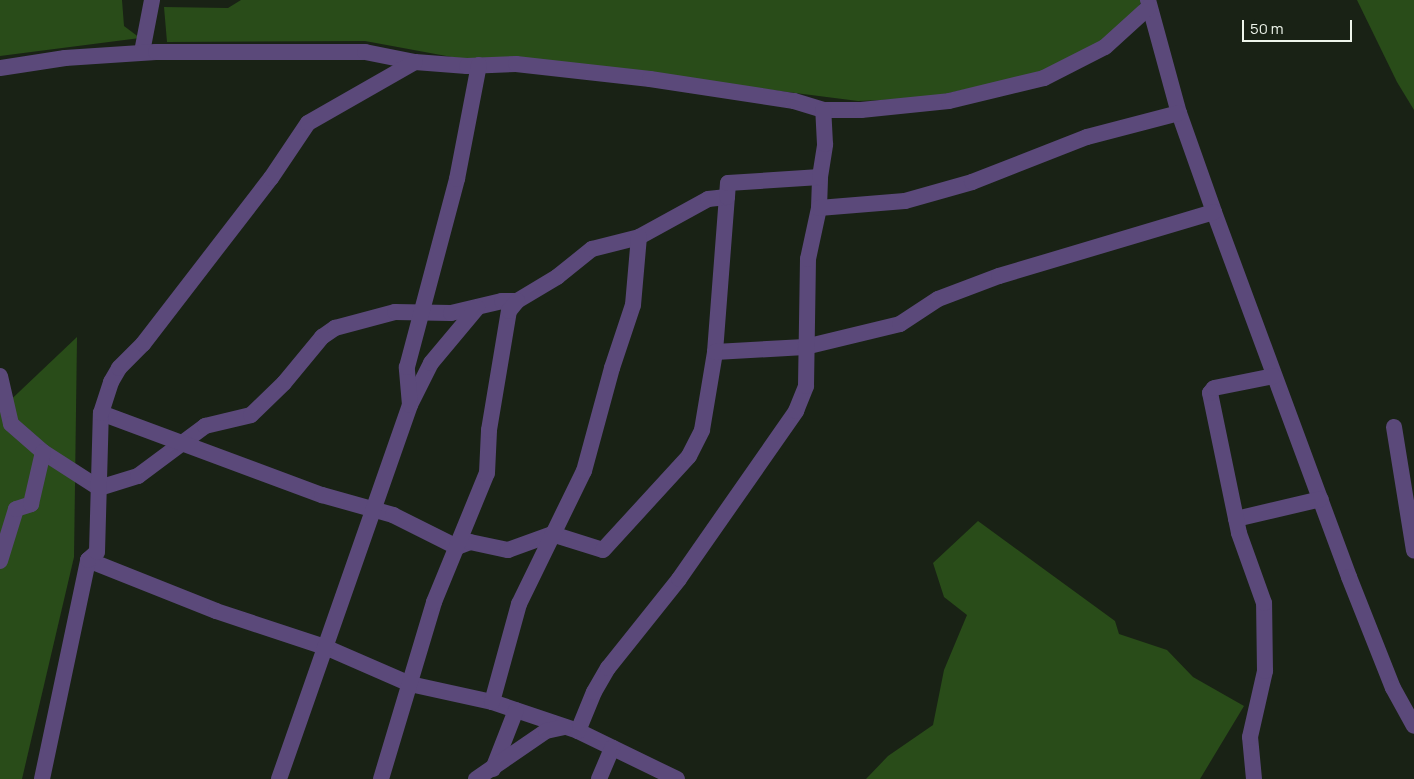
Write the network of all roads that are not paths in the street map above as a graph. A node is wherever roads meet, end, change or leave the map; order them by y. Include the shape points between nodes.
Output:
1 (152, 0) edge
2 (1148, 4) edge
3 (142, 52) junction
4 (415, 62) junction
5 (479, 65) junction
6 (0, 68) edge
7 (823, 110) junction
8 (1179, 113) junction
9 (820, 177) junction
10 (726, 197) junction
11 (819, 208) junction
12 (1214, 212) junction
13 (638, 237) junction
14 (517, 301) junction
15 (477, 308) junction
16 (422, 312) junction
17 (805, 347) junction
18 (715, 352) junction
19 (0, 376) edge
20 (1274, 376) junction
21 (410, 405) junction
22 (101, 413) junction
23 (1394, 427) dead end
24 (182, 444) junction
25 (43, 452) junction
26 (99, 488) junction
27 (1321, 499) junction
28 (372, 510) junction
29 (1236, 519) junction
30 (552, 534) junction
31 (457, 546) junction
32 (1414, 550) edge
33 (88, 560) junction
34 (0, 561) edge
35 (325, 646) junction
36 (410, 684) junction
37 (492, 702) junction
38 (516, 710) junction
39 (1414, 726) edge
40 (572, 729) junction
41 (612, 748) junction
42 (492, 773) edge
43 (42, 779) edge
44 (279, 779) edge
45 (381, 779) edge
46 (476, 779) edge
47 (599, 779) edge
48 (677, 779) edge
49 (1254, 779) edge

1 - 3 street
2 - 7 street via 1105,47 1044,78 949,101
2 - 8 street
3 - 4 street via 365,52
3 - 6 street
4 - 5 street
4 - 22 street via 319,114 303,128 270,178 143,344 119,368
5 - 7 street via 516,64 650,79 794,101
5 - 16 street via 457,180
7 - 9 street via 825,144
8 - 11 street via 1087,137 972,182 905,201
8 - 12 street
9 - 10 street via 728,183
9 - 11 street
10 - 13 street via 708,199
10 - 18 street
11 - 17 street via 808,259
12 - 17 street via 998,276 938,299 900,324
12 - 20 street
13 - 14 street via 592,249 557,277
13 - 30 street via 633,305 584,471
14 - 15 street via 502,301
14 - 31 street via 509,311 489,430 486,473
15 - 16 street via 451,313
15 - 21 street via 431,363
16 - 21 street via 407,367
16 - 24 street via 395,312 335,328 322,337 284,384 251,415 214,422
17 - 18 street
17 - 40 street via 806,386 796,412 679,579 608,668
18 - 30 street via 702,430 689,456 603,550
19 - 25 street via 11,424
20 - 27 street
20 - 29 street via 1214,388 1210,393
21 - 28 street
22 - 24 street
22 - 26 street
23 - 32 street
24 - 26 street via 138,476
24 - 28 street
25 - 26 street
25 - 34 street via 32,504 16,510
26 - 33 street via 97,552
27 - 29 street
27 - 39 street via 1393,688
28 - 31 street via 393,515
28 - 35 street
29 - 49 street via 1258,580 1266,633 1265,671 1251,722
30 - 31 street via 508,550 470,542
30 - 37 street via 519,604
31 - 36 street via 434,602
33 - 35 street via 216,611
33 - 43 street
35 - 36 street
35 - 44 street
36 - 37 street
36 - 45 street
37 - 38 street
38 - 40 street
38 - 42 street
40 - 41 street
40 - 42 street via 546,731
41 - 47 street
41 - 48 street
42 - 46 street

